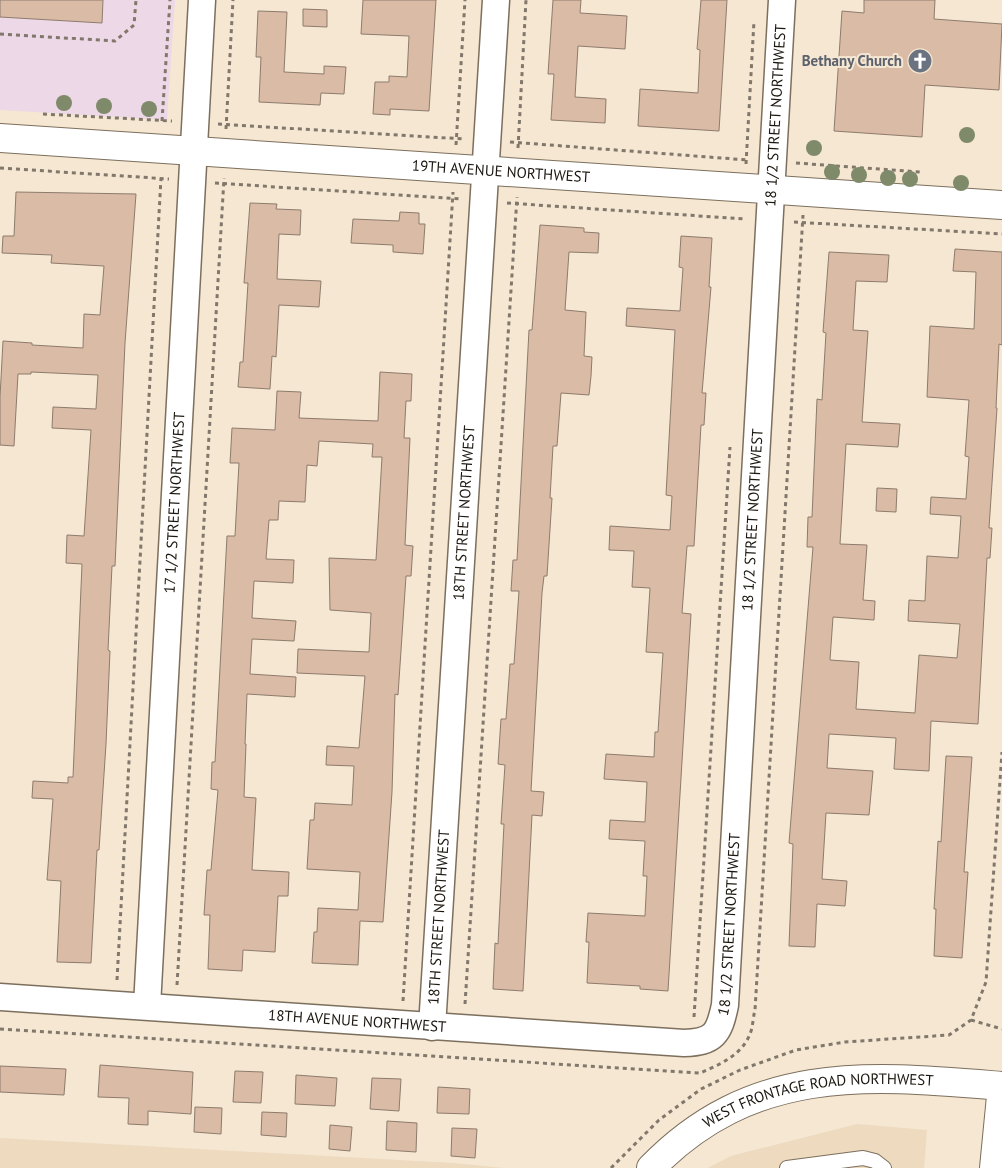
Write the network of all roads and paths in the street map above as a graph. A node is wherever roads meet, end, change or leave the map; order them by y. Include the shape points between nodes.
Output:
1 (136, 0) edge
2 (170, 0) edge
3 (202, 0) edge
4 (233, 0) edge
5 (465, 0) edge
6 (496, 0) edge
7 (526, 0) edge
8 (782, 0) edge
9 (754, 20) dead end
10 (0, 34) edge
11 (38, 114) dead end
12 (0, 138) edge
13 (192, 149) junction
14 (806, 164) dead end
15 (0, 168) edge
16 (487, 170) junction
17 (924, 173) dead end
18 (770, 191) junction
19 (1002, 205) edge
20 (803, 222) dead end
21 (744, 229) dead end
22 (1002, 234) edge
23 (731, 438) dead end
24 (1002, 752) edge
25 (0, 997) edge
26 (116, 1004) junction
27 (147, 1006) junction
28 (176, 1008) junction
29 (464, 1009) dead end
30 (402, 1024) junction
31 (432, 1027) junction
32 (0, 1029) edge
33 (1002, 1029) edge
34 (713, 1036) joint
35 (684, 1043) junction
36 (651, 1071) dead end
37 (1002, 1086) edge
38 (651, 1168) edge
39 (787, 1168) edge
40 (884, 1168) edge
41 (994, 1168) edge

1 - 10 path via 134,25 115,41
2 - 11 path via 162,121
3 - 13 street, 17 1/2 STREET NORTHWEST
4 - 5 path via 226,125 457,139
6 - 16 street, 18TH STREET NORTHWEST
7 - 9 path via 518,143 746,160
8 - 18 street, 18 1/2 STREET NORTHWEST
12 - 13 street, 19TH AVENUE NORTHWEST
13 - 16 street, 19TH AVENUE NORTHWEST
13 - 27 street, 17 1/2 STREET NORTHWEST
14 - 17 path
15 - 26 path via 161,179
16 - 18 street, 19TH AVENUE NORTHWEST
16 - 31 street, 18TH STREET NORTHWEST
18 - 19 street, 19TH AVENUE NORTHWEST
18 - 34 street, 18 1/2 STREET NORTHWEST via 725,1005 722,1021
20 - 22 path
21 - 29 path via 745,219 516,204
23 - 35 path via 693,1026
24 - 33 path via 986,982 971,1020
25 - 26 street, 18TH AVENUE NORTHWEST
26 - 27 street, 18TH AVENUE NORTHWEST
27 - 28 street, 18TH AVENUE NORTHWEST
28 - 30 street, 18TH AVENUE NORTHWEST
28 - 30 path via 224,183 453,198
30 - 31 street, 18TH AVENUE NORTHWEST
31 - 35 street, 18TH AVENUE NORTHWEST
32 - 36 path
34 - 35 street, 18TH AVENUE NORTHWEST via 703,1042
37 - 38 street, WEST FRONTAGE ROAD NORTHWEST via 870,1078 795,1086 733,1107 678,1142
37 - 41 street
39 - 40 lane via 862,1158 875,1161

